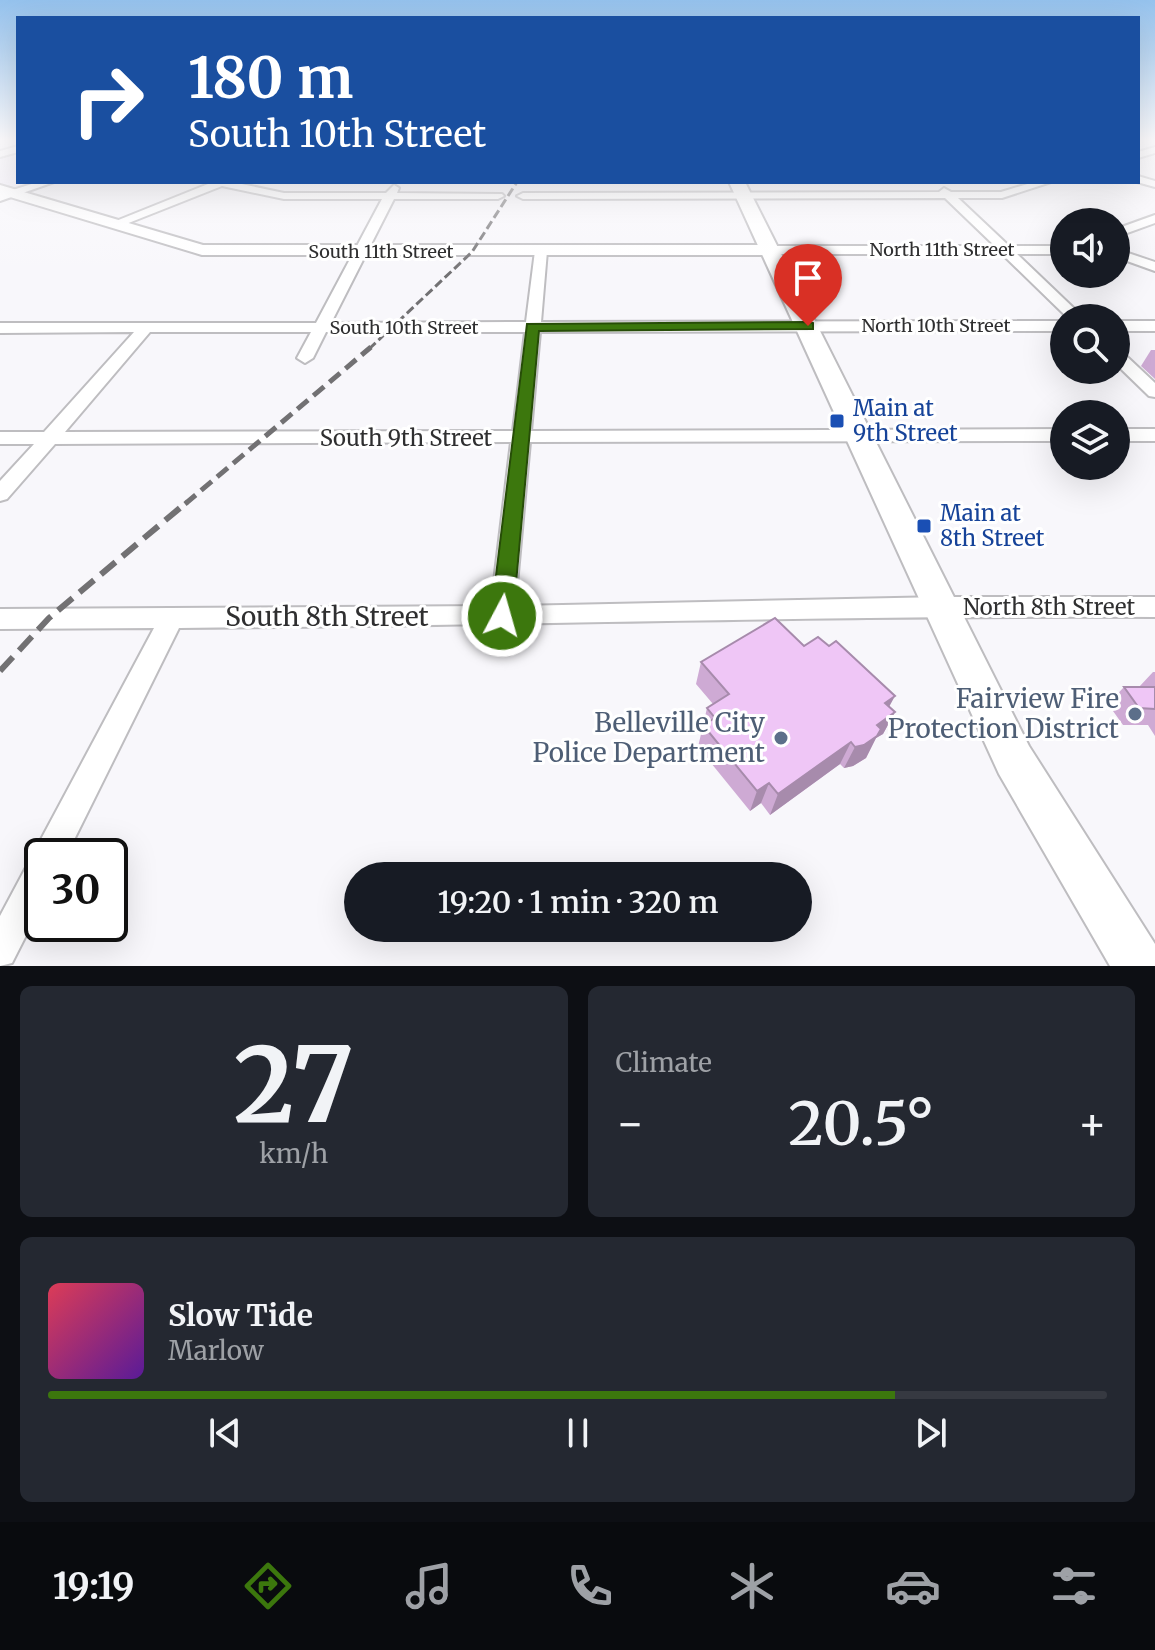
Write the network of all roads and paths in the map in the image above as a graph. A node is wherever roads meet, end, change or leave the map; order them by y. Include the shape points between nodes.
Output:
1 (41, 184) edge
2 (217, 184) edge
3 (231, 184) edge
4 (396, 184) edge
5 (937, 184) edge
6 (1039, 184) edge
7 (740, 189) edge
8 (5, 193) edge
9 (948, 195) junction
10 (390, 196) junction
11 (498, 196) dead end
12 (523, 196) dead end
13 (1155, 219) edge
14 (117, 223) junction
15 (1130, 228) edge
16 (771, 250) junction
17 (1007, 250) junction
18 (1050, 250) edge
19 (541, 251) junction
20 (359, 252) junction
21 (1130, 258) edge
22 (1155, 267) edge
23 (1063, 304) edge
24 (808, 326) junction
25 (1050, 326) edge
26 (1130, 326) edge
27 (1155, 326) edge
28 (532, 327) junction
29 (0, 328) edge
30 (146, 328) junction
31 (321, 328) junction
32 (305, 358) dead end
33 (1130, 368) edge
34 (1155, 392) edge
35 (1050, 435) edge
36 (1130, 435) edge
37 (1155, 435) edge
38 (860, 436) junction
39 (0, 438) edge
40 (49, 438) junction
41 (521, 438) junction
42 (0, 494) edge
43 (943, 606) junction
44 (1155, 607) edge
45 (502, 616) junction
46 (172, 618) junction
47 (0, 619) edge
48 (58, 838) edge
49 (24, 905) edge
50 (0, 951) edge
51 (1139, 966) edge

1 - 8 street
2 - 14 street
3 - 10 street via 284,196
4 - 10 street
5 - 9 street
6 - 9 street via 1002,195
7 - 9 street
7 - 12 street
7 - 16 main road
8 - 14 street, South 11th Street
9 - 17 street
10 - 11 street
10 - 20 street
13 - 15 street
14 - 20 street, South 11th Street via 202,250
16 - 17 street, North 11th Street
16 - 19 street, South 11th Street
16 - 24 main road
17 - 18 street, North 11th Street
17 - 23 street
19 - 20 street, South 11th Street
19 - 28 street
20 - 31 street
21 - 22 street
24 - 25 street, North 10th Street
24 - 28 street, South 10th Street
24 - 38 main road
26 - 27 street
28 - 31 street, South 10th Street
28 - 41 street
29 - 30 street, South 10th Street
30 - 31 street, South 10th Street
30 - 40 street
31 - 32 street
33 - 34 street
35 - 38 street, South 9th Street
36 - 37 street
38 - 41 street, South 9th Street
38 - 43 main road
39 - 40 street, South 9th Street
40 - 41 street, South 9th Street
40 - 42 street
41 - 45 street
43 - 44 street, North 8th Street
43 - 45 street, South 8th Street
43 - 51 main road via 1014,760
45 - 46 street, South 8th Street
46 - 47 street, South 8th Street
46 - 48 street
49 - 50 street

